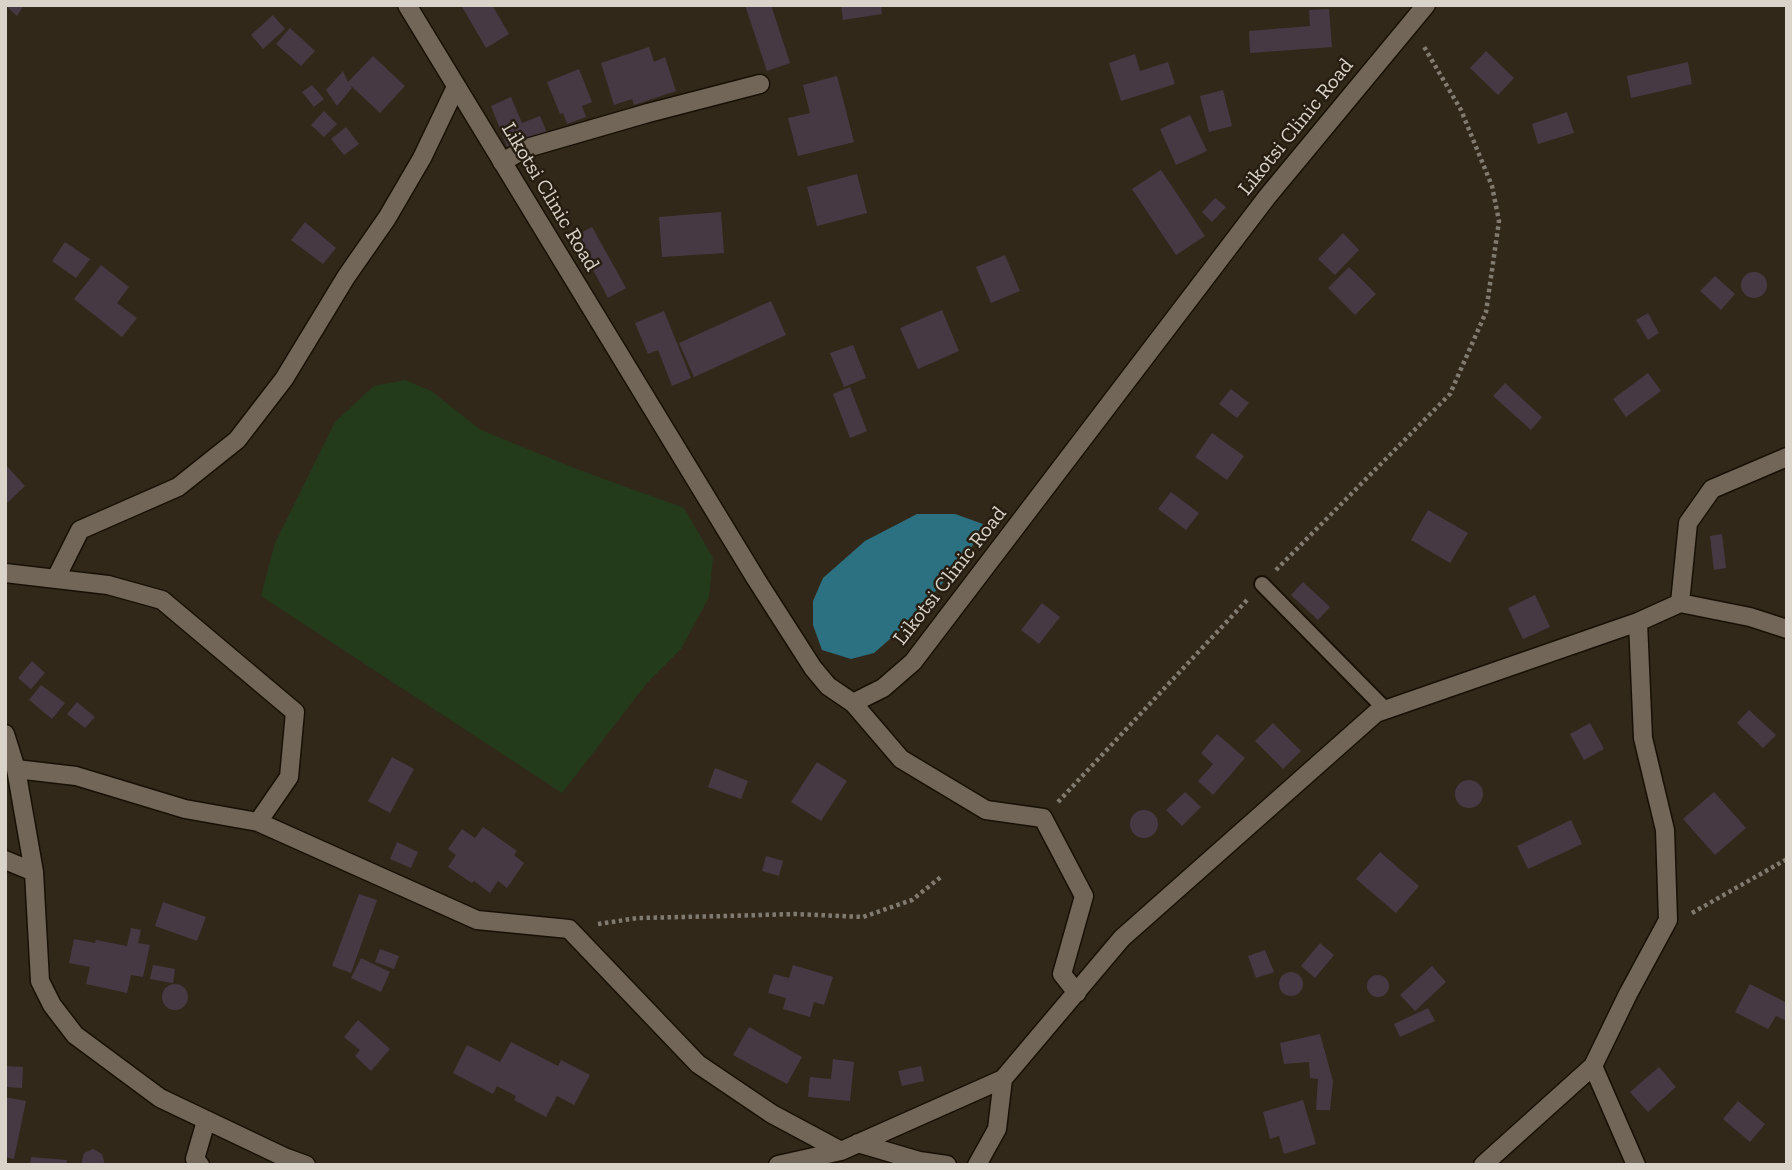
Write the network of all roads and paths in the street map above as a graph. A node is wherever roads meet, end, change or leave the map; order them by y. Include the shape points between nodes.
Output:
1 (407, 5) edge
2 (1426, 5) edge
3 (1406, 30) junction
4 (760, 84) dead end
5 (456, 87) junction
6 (502, 162) junction
7 (1787, 457) edge
8 (5, 573) edge
9 (56, 578) junction
10 (1262, 584) junction
11 (1681, 603) junction
12 (1638, 622) junction
13 (1787, 629) edge
14 (853, 703) junction
15 (1385, 709) junction
16 (5, 734) edge
17 (16, 769) junction
18 (1044, 818) junction
19 (258, 822) junction
20 (1787, 859) edge
21 (5, 860) edge
22 (34, 872) junction
23 (942, 876) dead end
24 (1668, 920) junction
25 (569, 929) junction
26 (1077, 993) junction
27 (1593, 1066) junction
28 (1003, 1079) junction
29 (206, 1121) junction
30 (858, 1143) junction
31 (841, 1151) junction
32 (196, 1163) edge
33 (306, 1165) edge
34 (778, 1165) edge
35 (947, 1165) edge
36 (977, 1165) edge
37 (1483, 1165) edge
38 (1636, 1165) edge

1 - 5 street, Likotsi Clinic Road
2 - 3 street, Likotsi Clinic Road
3 - 10 path via 1424,46 1461,110 1492,186 1499,221 1486,312 1450,394
3 - 14 street, Likotsi Clinic Road via 1267,197 914,662 883,688
4 - 6 street via 527,148
5 - 6 street, Likotsi Clinic Road
5 - 9 street via 387,218 284,379 237,440 178,487 80,530
6 - 14 street, Likotsi Clinic Road via 813,668 828,686
7 - 11 street via 1712,489 1688,523
8 - 9 street
9 - 19 street via 108,585 162,600 295,712 289,777
10 - 15 lane
10 - 18 path
11 - 12 street
11 - 13 street
12 - 15 street
12 - 24 street via 1643,738 1665,830
14 - 18 street via 901,759 986,810
15 - 26 street via 1122,938
16 - 17 street
17 - 19 street via 76,776 185,808
17 - 22 street
18 - 26 street via 1084,896 1062,974
19 - 25 street via 477,920
20 - 24 path via 1684,918
21 - 22 street
22 - 29 street via 40,981 51,1005 75,1035 160,1098
23 - 25 path via 912,900 863,917 638,918
24 - 27 street
25 - 31 street via 698,1064 772,1114
26 - 28 street
27 - 37 street
27 - 38 street
28 - 30 street
28 - 36 street via 997,1129
29 - 32 street
29 - 33 street
30 - 31 street
30 - 35 street
31 - 34 street

